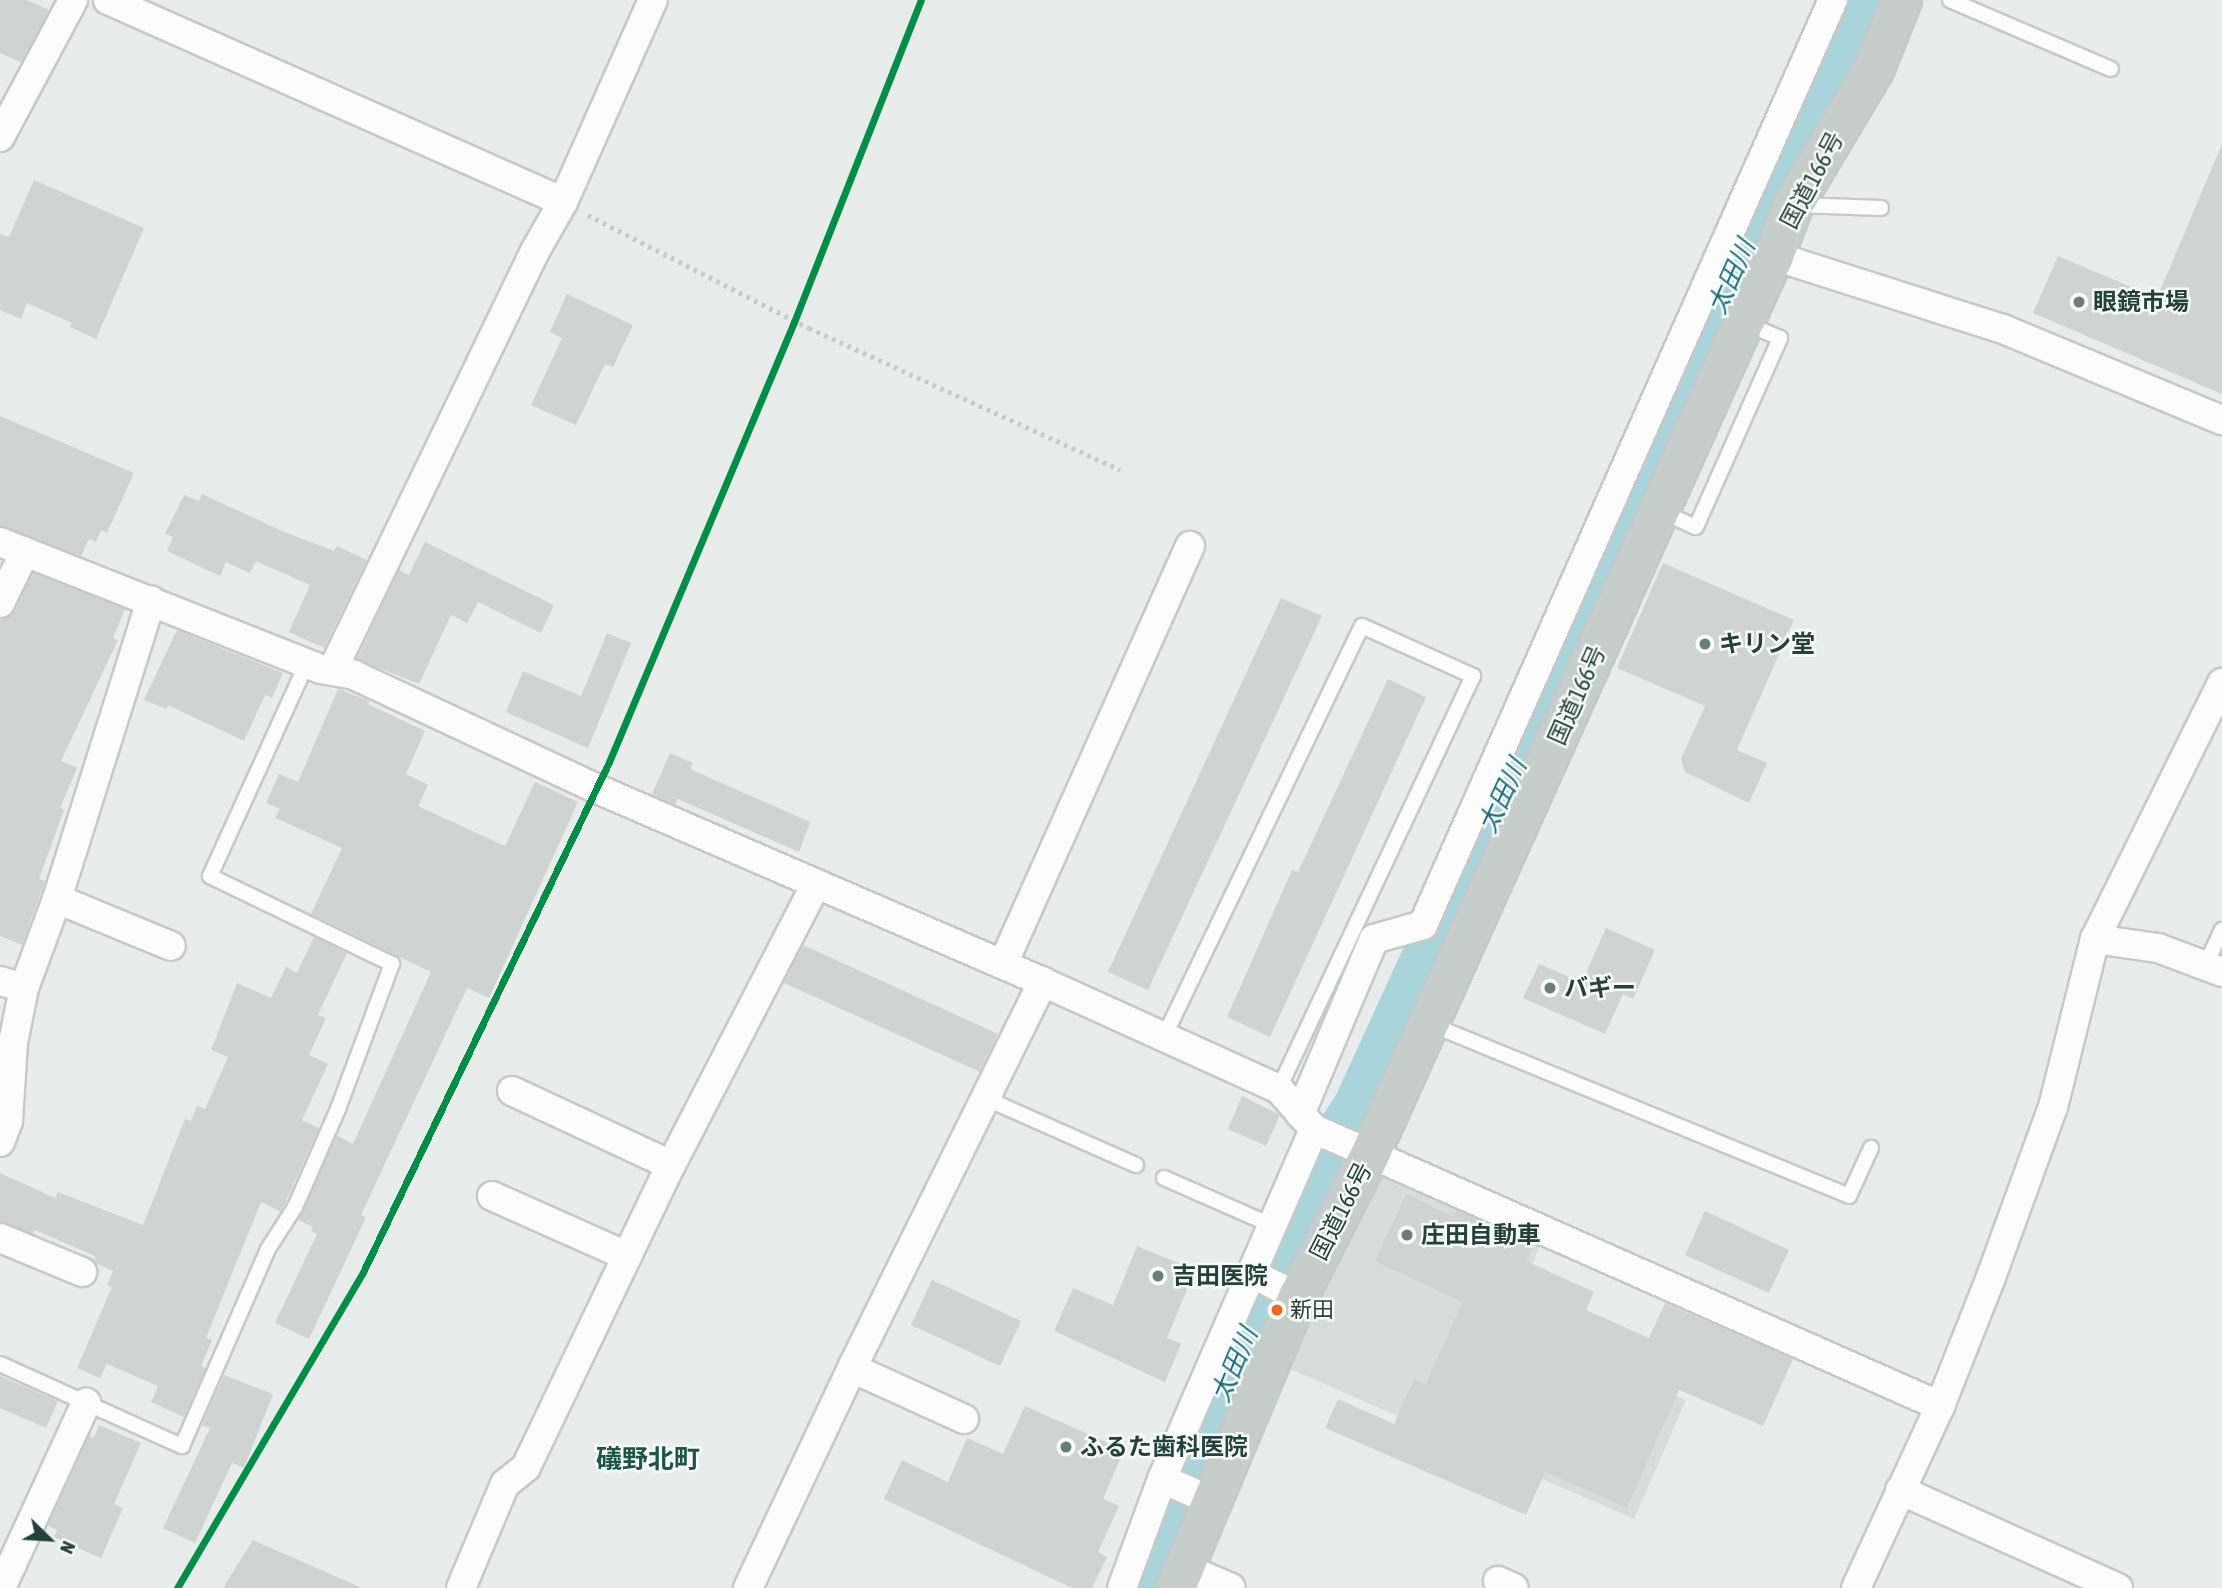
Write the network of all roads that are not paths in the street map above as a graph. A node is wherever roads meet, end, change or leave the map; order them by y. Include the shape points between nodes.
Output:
1 (108, 0) edge
2 (653, 0) edge
3 (1833, 0) edge
4 (1902, 0) edge
5 (1950, 0) edge
6 (71, 1) edge
7 (2111, 69) dead end
8 (0, 137) edge
9 (563, 202) junction
10 (1794, 204) junction
11 (1881, 208) dead end
12 (1774, 257) junction
13 (1744, 323) junction
14 (2222, 420) edge
15 (1660, 510) junction
16 (1190, 546) dead end
17 (13, 547) edge
18 (150, 600) junction
19 (0, 603) edge
20 (320, 666) junction
21 (2222, 683) edge
22 (816, 884) junction
23 (57, 899) junction
24 (2222, 930) edge
25 (2095, 939) junction
26 (171, 946) dead end
27 (1003, 964) junction
28 (2213, 969) edge
29 (1043, 982) junction
30 (12, 984) edge
31 (1429, 1024) junction
32 (1164, 1037) junction
33 (1279, 1089) junction
34 (512, 1091) dead end
35 (987, 1099) junction
36 (1311, 1125) junction
37 (0, 1142) edge
38 (1871, 1148) dead end
39 (1363, 1152) junction
40 (671, 1165) junction
41 (1136, 1165) dead end
42 (1164, 1178) dead end
43 (492, 1196) dead end
44 (1271, 1225) junction
45 (0, 1238) edge
46 (627, 1256) junction
47 (82, 1272) dead end
48 (1254, 1274) junction
49 (1290, 1293) junction
50 (0, 1364) edge
51 (852, 1368) junction
52 (86, 1404) junction
53 (1940, 1406) junction
54 (964, 1419) dead end
55 (1185, 1489) junction
56 (1900, 1490) junction
57 (1180, 1577) edge
58 (1, 1588) edge
59 (461, 1588) edge
60 (748, 1588) edge
61 (1122, 1588) edge
62 (1231, 1588) edge
63 (1856, 1588) edge
64 (2118, 1588) edge

1 - 9 street
2 - 9 street
3 - 36 street via 1423,925 1374,939
4 - 10 highway, 国道166号 via 1875,68
5 - 7 lane
6 - 8 street
9 - 20 street
10 - 11 lane
10 - 12 highway, 国道166号
12 - 13 highway, 国道166号
12 - 14 street via 2003,329
13 - 15 highway, 国道166号
13 - 15 lane via 1780,338 1696,527
15 - 31 highway, 国道166号
16 - 27 street
17 - 18 street
17 - 19 street
18 - 20 street
18 - 23 street
20 - 22 street via 354,675 595,788
20 - 52 lane via 210,876 393,964 333,1121 295,1206 268,1249 182,1446
21 - 25 street
22 - 27 street
22 - 40 street
23 - 26 street
23 - 30 street
24 - 28 lane
25 - 28 street via 2158,948
25 - 53 street via 2053,1107
27 - 29 street
29 - 32 street
29 - 35 street
30 - 37 street via 8,1121
31 - 38 lane via 1849,1196
31 - 39 highway, 国道166号
32 - 33 street
32 - 33 lane via 1362,626 1473,677
33 - 36 street
34 - 40 street
35 - 41 lane
35 - 51 street
36 - 39 street
36 - 44 street
39 - 49 highway, 国道166号
39 - 53 street
40 - 46 street
42 - 44 lane
43 - 46 street
44 - 48 street
45 - 47 street
46 - 59 street via 526,1468 505,1484
48 - 49 street
48 - 55 street
49 - 55 highway, 国道166号
50 - 52 lane
51 - 54 street
51 - 60 street
52 - 58 street
53 - 56 street
55 - 57 highway, 国道166号
55 - 61 street
56 - 63 street
56 - 64 street
57 - 62 street

